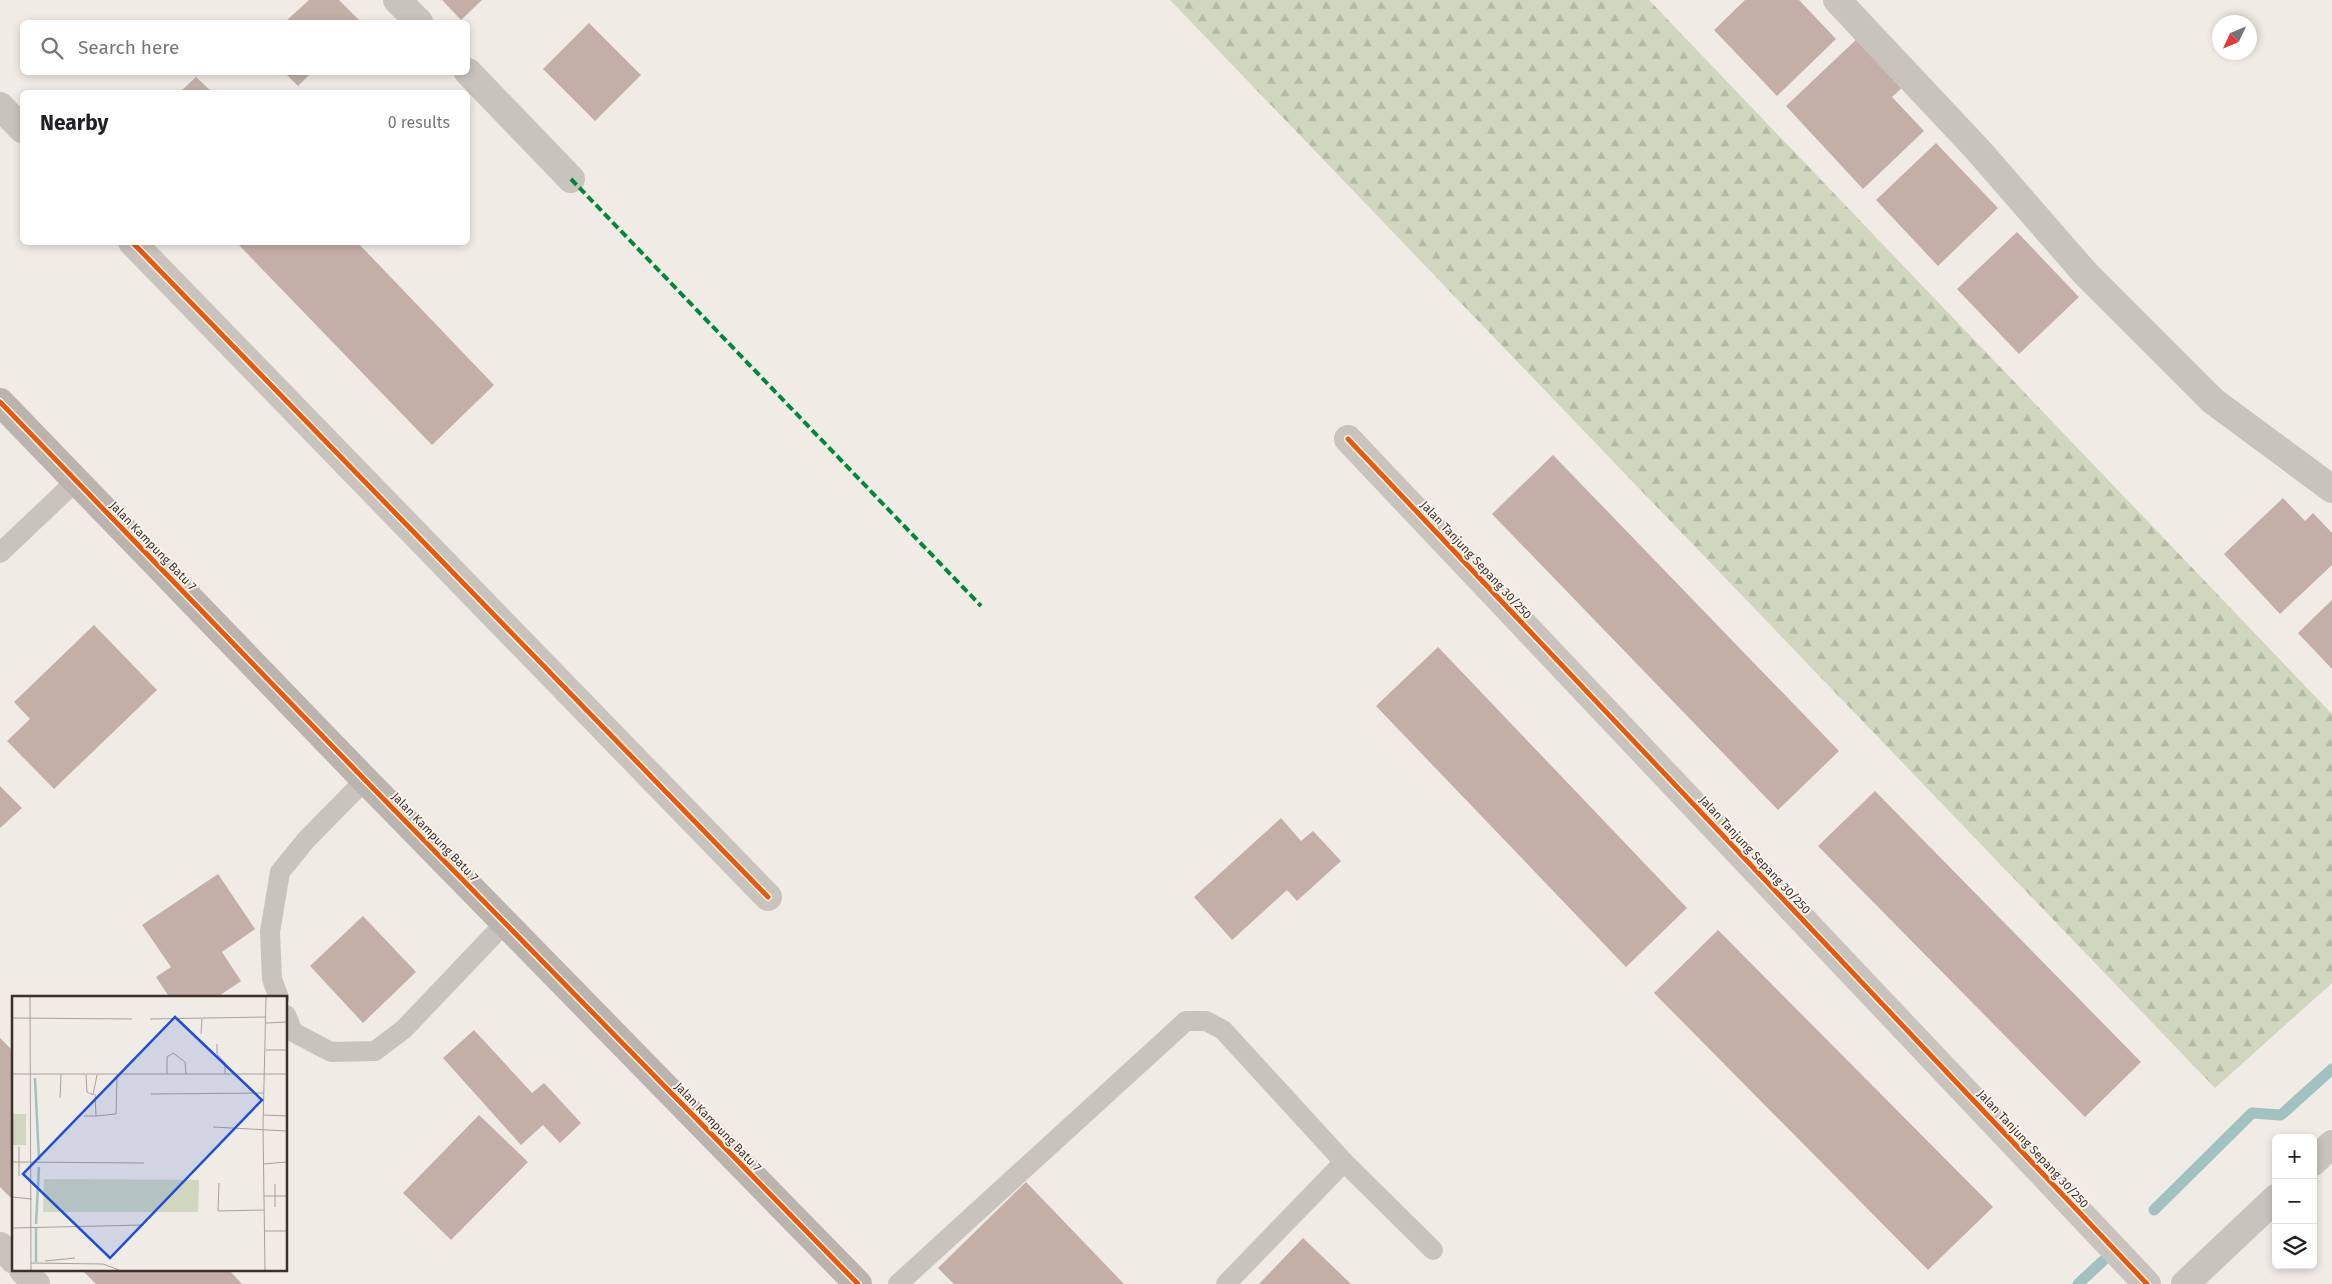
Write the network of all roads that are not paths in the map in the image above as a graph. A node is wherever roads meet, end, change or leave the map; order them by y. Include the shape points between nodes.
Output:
1 (397, 0) edge
2 (1837, 0) edge
3 (417, 20) edge
4 (470, 74) edge
5 (0, 106) edge
6 (20, 127) edge
7 (571, 178) dead end
8 (135, 245) edge
9 (0, 402) edge
10 (1348, 439) dead end
11 (76, 481) junction
12 (2332, 489) edge
13 (0, 553) edge
14 (365, 780) junction
15 (768, 897) dead end
16 (505, 923) junction
17 (278, 996) edge
18 (288, 1020) edge
19 (2332, 1144) edge
20 (2317, 1158) edge
21 (1344, 1162) junction
22 (2272, 1202) edge
23 (0, 1246) edge
24 (1433, 1250) dead end
25 (12, 1258) edge
26 (25, 1272) edge
27 (36, 1284) edge
28 (858, 1284) edge
29 (898, 1284) edge
30 (1226, 1284) edge
31 (2147, 1284) edge
32 (2186, 1284) edge

1 - 3 street
2 - 12 street via 1978,150 2085,273 2214,401
4 - 7 street
5 - 6 street
8 - 15 street
9 - 11 street, Jalan Kampung Batu 7
10 - 31 street, Jalan Tanjung Sepang 30/250
11 - 13 lane
11 - 14 street, Jalan Kampung Batu 7
14 - 16 street, Jalan Kampung Batu 7
14 - 17 lane via 306,840 280,872 270,932 272,979
16 - 18 lane via 404,1029 375,1051 330,1052 293,1032
16 - 28 street, Jalan Kampung Batu 7
19 - 20 street
21 - 24 lane
21 - 29 lane via 1223,1030 1206,1021 1186,1021
21 - 30 lane
22 - 32 street
23 - 25 street
26 - 27 street

